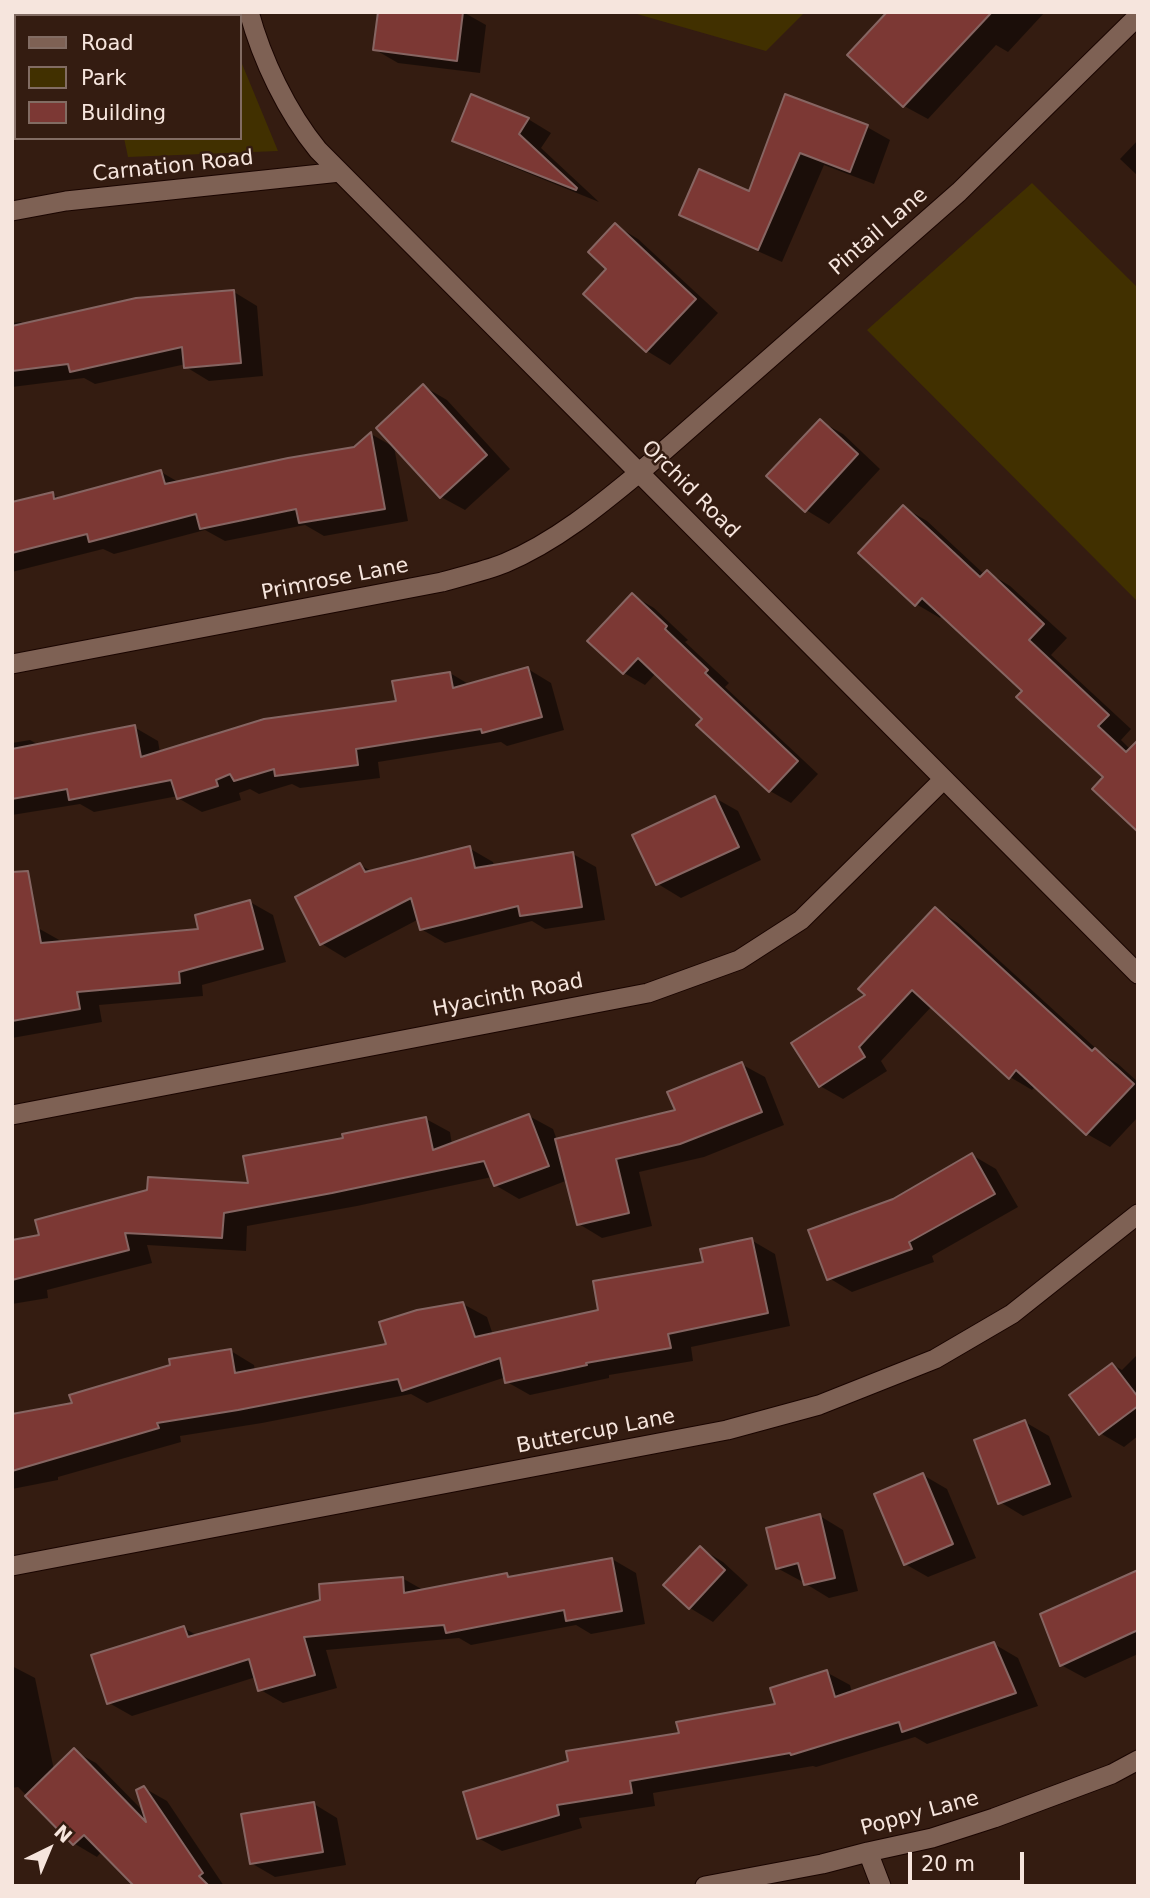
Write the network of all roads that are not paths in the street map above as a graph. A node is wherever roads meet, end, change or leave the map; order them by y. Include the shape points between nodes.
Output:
1 (249, 12) edge
2 (1138, 16) edge
3 (340, 172) junction
4 (12, 211) edge
5 (640, 472) junction
6 (12, 664) edge
7 (944, 779) junction
8 (1138, 974) edge
9 (12, 1115) edge
10 (1138, 1214) edge
11 (12, 1566) edge
12 (1138, 1760) edge
13 (868, 1852) junction
14 (705, 1886) edge
15 (881, 1886) edge

1 - 3 street, Orchid Road via 287,106 300,128
2 - 5 street, Pintail Lane via 959,192
3 - 4 street, Carnation Road via 66,201
3 - 5 street, Orchid Road
5 - 6 street, Primrose Lane via 597,507 505,563 442,582
5 - 7 street, Orchid Road
7 - 8 street, Orchid Road
7 - 9 street, Hyacinth Road via 801,920 739,960 648,993
10 - 11 street, Buttercup Lane via 1012,1314 935,1359 819,1405 727,1430
12 - 13 street, Poppy Lane via 994,1818
13 - 14 street, Poppy Lane
13 - 15 street

